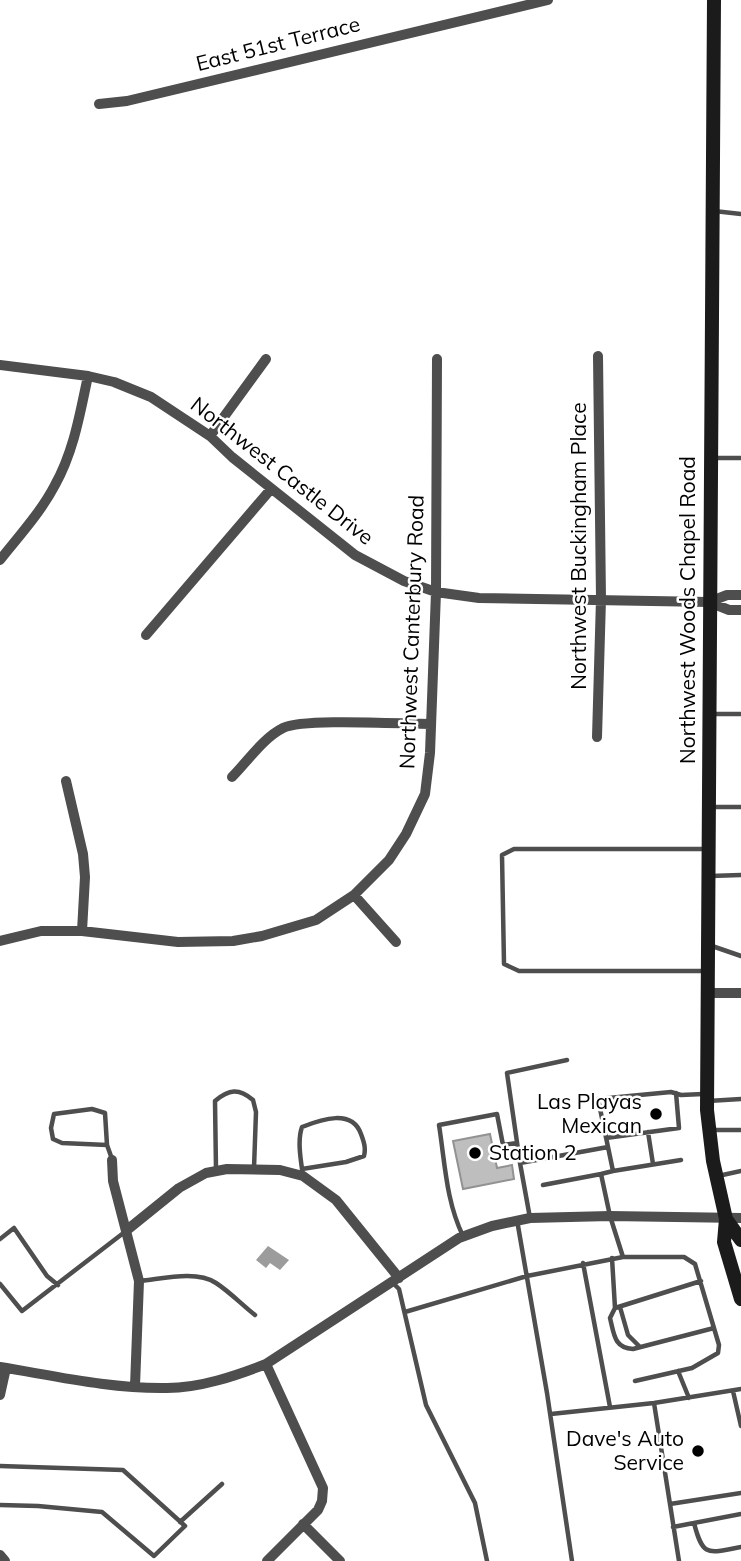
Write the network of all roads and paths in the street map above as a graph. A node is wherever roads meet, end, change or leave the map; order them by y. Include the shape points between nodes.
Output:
1 (548, 0) edge
2 (714, 0) edge
3 (99, 104) dead end
4 (712, 210) junction
5 (741, 214) edge
6 (597, 356) dead end
7 (266, 359) dead end
8 (437, 359) dead end
9 (0, 365) edge
10 (88, 376) junction
11 (210, 436) junction
12 (710, 457) junction
13 (741, 458) edge
14 (271, 488) junction
15 (0, 559) edge
16 (436, 592) junction
17 (741, 595) edge
18 (601, 599) junction
19 (709, 602) junction
20 (741, 610) edge
21 (146, 635) dead end
22 (741, 713) edge
23 (708, 714) junction
24 (430, 724) junction
25 (597, 737) dead end
26 (232, 776) dead end
27 (66, 781) dead end
28 (708, 807) junction
29 (741, 807) edge
30 (708, 849) junction
31 (708, 876) junction
32 (741, 876) edge
33 (354, 895) junction
34 (82, 931) junction
35 (0, 941) edge
36 (396, 942) dead end
37 (708, 944) junction
38 (741, 956) edge
39 (708, 971) junction
40 (708, 993) junction
41 (741, 993) edge
42 (566, 1060) dead end
43 (676, 1093) junction
44 (707, 1098) junction
45 (741, 1099) edge
46 (709, 1130) junction
47 (741, 1130) edge
48 (648, 1132) junction
49 (606, 1138) junction
50 (517, 1143) junction
51 (107, 1145) junction
52 (608, 1147) junction
53 (112, 1160) joint
54 (681, 1160) dead end
55 (520, 1163) junction
56 (653, 1164) junction
57 (254, 1168) junction
58 (216, 1171) junction
59 (613, 1171) junction
60 (741, 1171) edge
61 (302, 1173) junction
62 (601, 1174) junction
63 (716, 1176) junction
64 (543, 1185) dead end
65 (610, 1216) junction
66 (530, 1218) junction
67 (517, 1219) junction
68 (733, 1219) edge
69 (127, 1230) junction
70 (463, 1236) junction
71 (0, 1240) edge
72 (741, 1240) edge
73 (623, 1257) junction
74 (612, 1258) junction
75 (583, 1263) junction
76 (527, 1276) junction
77 (396, 1280) junction
78 (139, 1281) junction
79 (701, 1282) junction
80 (0, 1284) edge
81 (58, 1284) junction
82 (741, 1299) edge
83 (617, 1308) junction
84 (405, 1312) junction
85 (255, 1315) dead end
86 (714, 1328) junction
87 (640, 1348) junction
88 (267, 1364) junction
89 (3, 1367) edge
90 (678, 1371) junction
91 (635, 1381) dead end
92 (135, 1386) junction
93 (741, 1390) edge
94 (733, 1391) junction
95 (0, 1395) edge
96 (689, 1398) junction
97 (654, 1403) junction
98 (610, 1407) junction
99 (551, 1414) junction
100 (741, 1426) edge
101 (0, 1465) edge
102 (222, 1484) dead end
103 (741, 1493) edge
104 (0, 1504) edge
105 (670, 1504) junction
106 (741, 1514) edge
107 (180, 1522) junction
108 (694, 1523) junction
109 (303, 1524) junction
110 (673, 1527) junction
111 (741, 1547) edge
112 (0, 1555) edge
113 (272, 1559) edge
114 (5, 1561) edge
115 (340, 1561) edge
116 (487, 1561) edge
117 (572, 1561) edge
118 (679, 1561) edge

1 - 3 street, East 51st Terrace
2 - 4 main road, Northwest Woods Chapel Road
4 - 5 lane
4 - 12 main road, Northwest Woods Chapel Road
6 - 18 street, Northwest Buckingham Place
7 - 11 street
8 - 16 street, Northwest Canterbury Road
9 - 10 street, Northwest Castle Drive
10 - 11 street, Northwest Castle Drive via 150,397
10 - 15 street via 78,425 56,484
11 - 14 street, Northwest Castle Drive
12 - 13 lane
12 - 19 main road, Northwest Woods Chapel Road
14 - 16 street, Northwest Castle Drive via 355,555 404,582
14 - 21 street
16 - 18 street, Northwest Castle Drive via 479,598
16 - 24 street, Northwest Canterbury Road
17 - 19 street
18 - 19 street, Northwest Castle Drive
18 - 25 street, Northwest Buckingham Place
19 - 20 street
19 - 23 main road, Northwest Woods Chapel Road
22 - 23 lane
23 - 28 main road, Northwest Woods Chapel Road
24 - 26 street via 307,723 284,727
24 - 33 street, Northwest Canterbury Road via 425,794 417,813 389,860
27 - 34 street via 83,854
28 - 29 lane
28 - 30 main road, Northwest Woods Chapel Road
30 - 31 main road, Northwest Woods Chapel Road
30 - 39 lane via 514,849 502,855 505,964 511,968
31 - 32 lane
31 - 37 main road, Northwest Woods Chapel Road
33 - 34 street, Northwest Canterbury Road via 316,920 233,942 157,940
33 - 36 street
34 - 35 street, Northwest Canterbury Road via 41,931
37 - 38 lane
37 - 39 main road, Northwest Woods Chapel Road
39 - 40 main road, Northwest Woods Chapel Road
40 - 41 street
40 - 44 main road, Northwest Woods Chapel Road
42 - 50 lane via 507,1073
43 - 44 lane
43 - 48 lane via 680,1128
43 - 49 lane via 598,1099
44 - 45 lane
44 - 46 main road, Northwest Woods Chapel Road
46 - 47 lane
46 - 63 main road, Northwest Woods Chapel Road
48 - 49 lane
48 - 56 lane
49 - 52 lane
50 - 55 lane
50 - 70 lane via 503,1145 497,1114 439,1125 447,1188
51 - 51 lane via 105,1113 54,1114 53,1139
51 - 53 lane
52 - 55 lane
52 - 59 lane
53 - 69 street
54 - 56 lane
55 - 66 lane
56 - 59 lane
57 - 58 street
57 - 58 lane via 256,1112 253,1100 237,1091 225,1092 215,1101
57 - 61 street
58 - 69 street via 179,1188
59 - 62 lane
60 - 63 lane
61 - 61 lane via 302,1127 343,1118 356,1123 366,1148 363,1156
61 - 77 street via 335,1200
62 - 64 lane
62 - 65 lane
63 - 68 main road, Northwest Woods Chapel Road
65 - 66 street
65 - 68 street
65 - 73 lane
66 - 67 street
67 - 70 street
67 - 76 lane
68 - 72 main road, Northwest Woods Chapel Road
68 - 82 main road, Northwest Woods Chapel Road via 724,1242
69 - 78 street
69 - 81 lane
70 - 77 street
71 - 81 lane via 13,1228 47,1276
73 - 74 lane
73 - 79 lane via 684,1257 695,1264
74 - 75 lane
74 - 83 lane
75 - 76 lane
75 - 98 lane
76 - 84 lane
76 - 99 lane
77 - 84 lane
77 - 88 street
78 - 85 lane via 176,1277 214,1282
78 - 92 street
79 - 83 lane
79 - 86 lane
80 - 81 lane via 22,1311
83 - 87 lane via 628,1335
83 - 87 lane via 610,1318 616,1343 623,1349
84 - 116 lane via 426,1405 475,1503
86 - 87 lane
86 - 90 lane via 718,1353
88 - 92 street via 204,1383
88 - 109 street via 323,1488 317,1510
89 - 92 street
89 - 95 street
90 - 91 lane
90 - 96 lane
93 - 94 lane
94 - 96 lane
94 - 100 lane
96 - 97 lane
97 - 98 lane
97 - 105 lane
98 - 99 lane
99 - 117 lane
101 - 107 lane via 123,1470
102 - 107 lane
103 - 105 lane
104 - 107 lane via 102,1512 154,1556 185,1526
105 - 110 lane
106 - 108 lane
108 - 110 lane
108 - 111 lane via 706,1550
109 - 113 street
109 - 115 street
110 - 118 lane
112 - 114 street

